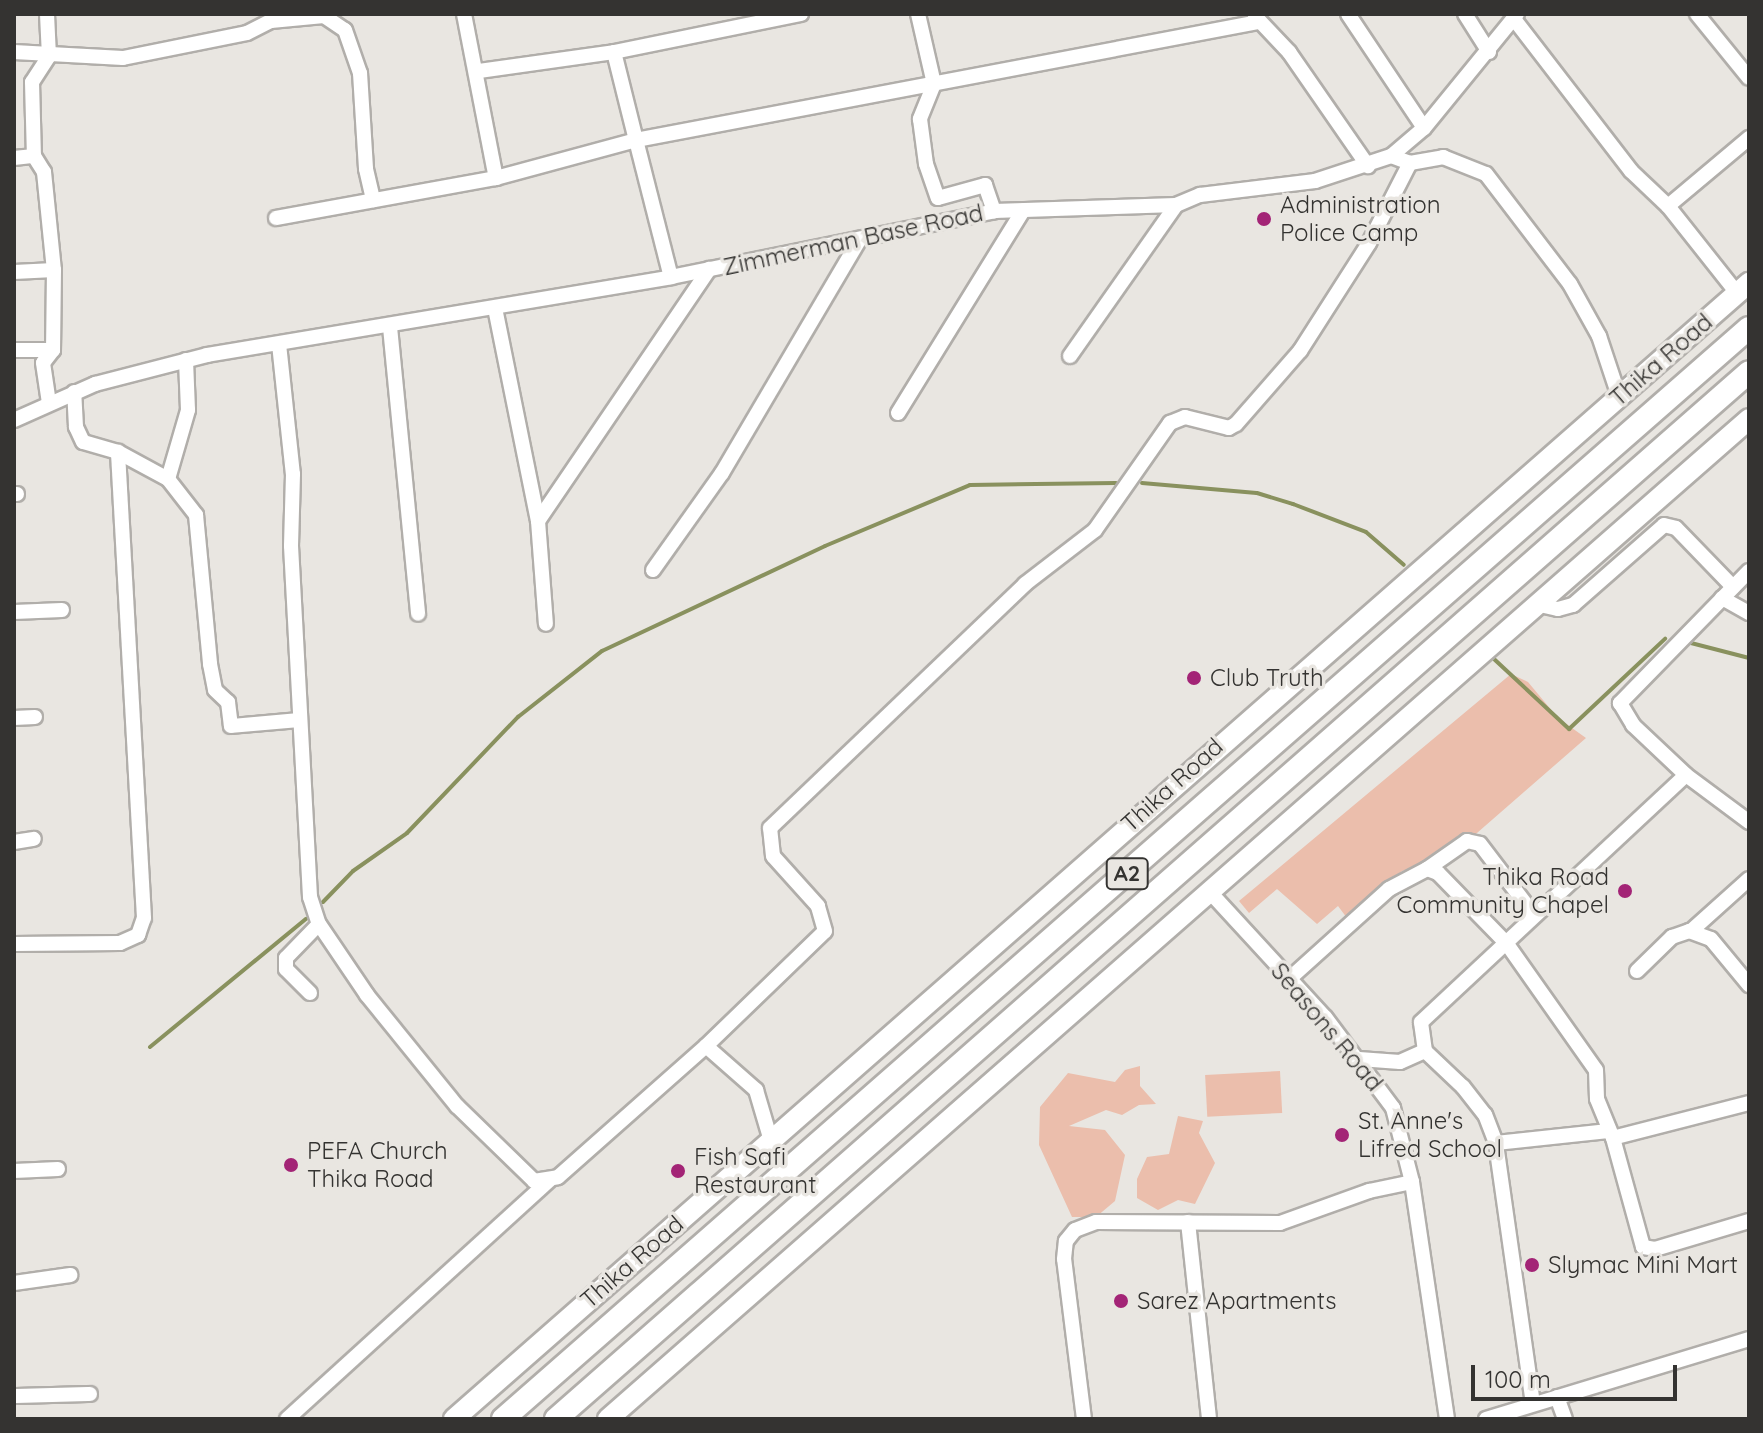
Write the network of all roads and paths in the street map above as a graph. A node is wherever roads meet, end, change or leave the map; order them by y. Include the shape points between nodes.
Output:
1 (47, 14) edge
2 (464, 14) edge
3 (801, 14) edge
4 (918, 14) edge
5 (1348, 14) edge
6 (1465, 14) edge
7 (1697, 14) edge
8 (1516, 17) edge
9 (1256, 18) edge
10 (14, 52) edge
11 (614, 52) junction
12 (1489, 52) junction
13 (49, 56) junction
14 (479, 71) junction
15 (1749, 78) edge
16 (934, 84) junction
17 (1424, 128) junction
18 (1749, 138) edge
19 (636, 140) junction
20 (34, 156) junction
21 (1391, 156) junction
22 (14, 158) edge
23 (1410, 163) junction
24 (1368, 166) junction
25 (496, 178) junction
26 (373, 200) junction
27 (1176, 205) junction
28 (1668, 206) junction
29 (994, 211) junction
30 (1023, 211) junction
31 (276, 218) dead end
32 (860, 239) junction
33 (709, 269) junction
34 (54, 270) junction
35 (14, 272) edge
36 (671, 277) junction
37 (1743, 288) edge
38 (495, 308) junction
39 (390, 327) junction
40 (1749, 328) edge
41 (279, 344) junction
42 (14, 350) edge
43 (53, 350) junction
44 (1070, 356) dead end
45 (186, 360) junction
46 (1749, 372) edge
47 (74, 392) junction
48 (1619, 396) junction
49 (49, 403) junction
50 (898, 413) dead end
51 (1749, 419) edge
52 (14, 420) edge
53 (118, 452) junction
54 (168, 479) junction
55 (538, 521) junction
56 (653, 570) dead end
57 (1749, 571) edge
58 (1727, 593) junction
59 (1540, 605) junction
60 (62, 610) dead end
61 (14, 612) edge
62 (1749, 613) edge
63 (418, 614) dead end
64 (546, 624) dead end
65 (35, 717) dead end
66 (14, 718) edge
67 (298, 720) junction
68 (1686, 775) junction
69 (1749, 822) edge
70 (34, 839) dead end
71 (14, 842) edge
72 (1427, 869) junction
73 (1749, 879) edge
74 (1209, 891) junction
75 (1534, 915) junction
76 (319, 924) junction
77 (1691, 931) junction
78 (14, 944) edge
79 (1507, 944) junction
80 (1637, 971) dead end
81 (1288, 980) junction
82 (1749, 985) edge
83 (310, 993) dead end
84 (706, 1046) junction
85 (1425, 1051) junction
86 (1359, 1059) junction
87 (1749, 1103) edge
88 (1610, 1135) junction
89 (771, 1141) junction
90 (1496, 1143) junction
91 (58, 1169) dead end
92 (14, 1171) edge
93 (550, 1180) junction
94 (1412, 1182) junction
95 (1749, 1221) edge
96 (1188, 1222) junction
97 (70, 1275) dead end
98 (14, 1283) edge
99 (1749, 1339) edge
100 (90, 1394) dead end
101 (14, 1396) edge
102 (1557, 1397) junction
103 (1533, 1404) junction
104 (287, 1419) edge
105 (454, 1419) edge
106 (503, 1419) edge
107 (556, 1419) edge
108 (608, 1419) edge
109 (1084, 1419) edge
110 (1209, 1419) edge
111 (1447, 1419) edge
112 (1486, 1419) edge
113 (1565, 1419) edge

1 - 13 street
2 - 14 street
3 - 11 street
4 - 16 street
5 - 17 street
6 - 12 street
7 - 15 street
8 - 12 street, Zimmerman Base Road
8 - 28 street via 1631,171
9 - 16 street
9 - 24 street via 1289,52
10 - 13 street
11 - 14 street
11 - 19 street
12 - 17 street, Zimmerman Base Road
13 - 20 street via 32,82
13 - 26 street via 123,58 247,33 271,21 324,16 345,30 360,73
14 - 25 street
16 - 19 street
16 - 29 street via 920,119 926,164 938,198 985,185
17 - 21 street, Zimmerman Base Road
18 - 28 street
19 - 25 street
19 - 36 street
20 - 22 street
20 - 34 street via 44,172
21 - 23 street
21 - 24 street, Zimmerman Base Road
23 - 48 street via 1443,157 1486,174 1570,284 1599,336
23 - 84 street via 1369,243 1300,351 1236,424 1229,428 1185,417 1170,423 1095,530 1025,584 770,828 773,856 818,906 825,931
24 - 27 street, Zimmerman Base Road via 1315,181 1200,195
25 - 26 street
26 - 31 street
27 - 30 street, Zimmerman Base Road
27 - 44 street
28 - 37 street
29 - 30 street, Zimmerman Base Road
29 - 32 street, Zimmerman Base Road
30 - 50 street
32 - 33 street, Zimmerman Base Road
32 - 56 street via 722,473
33 - 36 street, Zimmerman Base Road
33 - 55 street
34 - 35 street
34 - 43 street
36 - 38 street, Zimmerman Base Road
37 - 48 main road, Thika Road
38 - 39 street, Zimmerman Base Road
38 - 55 street
39 - 41 street, Zimmerman Base Road
39 - 63 street
40 - 106 highway, Thika Road / A2
41 - 45 street, Zimmerman Base Road
41 - 67 street via 293,474
42 - 43 street
43 - 49 street via 43,363
45 - 47 street, Zimmerman Base Road
45 - 54 street via 188,410
46 - 107 highway, A2
47 - 49 street, Zimmerman Base Road
47 - 53 street via 80,437 95,448
48 - 89 main road, Thika Road
49 - 52 street, Zimmerman Base Road
51 - 59 main road
53 - 54 street
53 - 78 street via 144,918 138,935 120,943
54 - 67 street via 196,515 210,664 215,690 228,702 231,726
55 - 64 street
57 - 58 street
58 - 59 street via 1676,528 1664,525 1573,605
58 - 62 street
58 - 68 street via 1620,703 1633,725
59 - 74 main road
60 - 61 street
65 - 66 street
67 - 76 street via 310,897
68 - 69 street
68 - 75 street
70 - 71 street
72 - 75 street via 1467,841 1480,844
72 - 79 street via 1438,873
72 - 81 street via 1389,889
73 - 77 street
74 - 81 street, Seasons Road
74 - 108 main road
75 - 79 street
76 - 83 street via 286,958 286,969
76 - 93 street via 367,995 457,1106 526,1176
77 - 80 street via 1672,937
77 - 82 street via 1711,939
79 - 85 street via 1427,1012 1420,1035
79 - 88 street via 1596,1070
81 - 86 street, Seasons Road
84 - 89 street via 756,1090
84 - 93 street
85 - 86 street via 1400,1062
85 - 90 street via 1485,1115
86 - 94 street, Seasons Road via 1393,1108
87 - 88 street
88 - 90 street
88 - 95 street via 1643,1247 1655,1249
89 - 105 main road, Thika Road
90 - 103 street
91 - 92 street
93 - 104 street
94 - 96 street via 1369,1191 1296,1220
94 - 111 street, Seasons Road
96 - 109 street via 1096,1222 1075,1230 1066,1241
96 - 110 street
97 - 98 street
99 - 102 street
100 - 101 street
102 - 103 street
102 - 113 street
103 - 112 street

